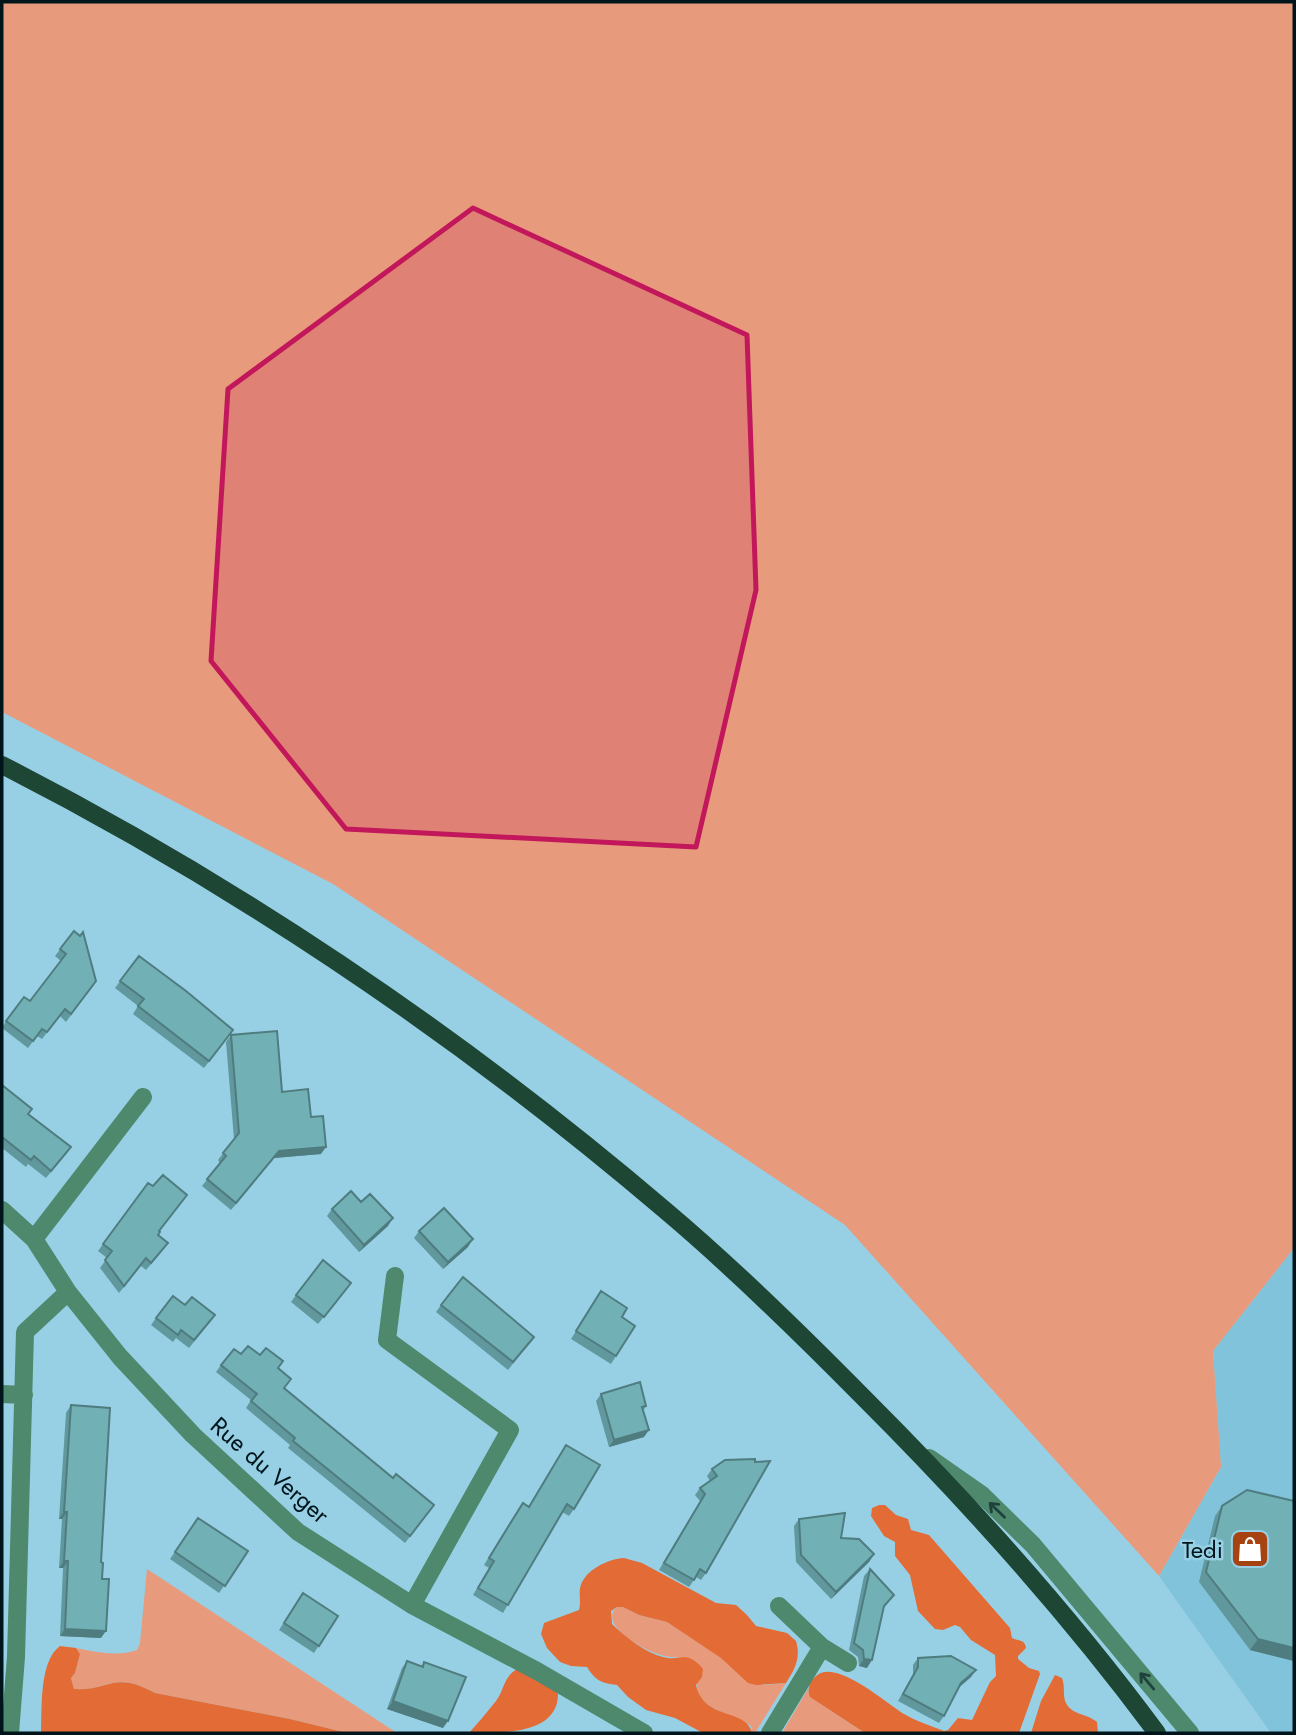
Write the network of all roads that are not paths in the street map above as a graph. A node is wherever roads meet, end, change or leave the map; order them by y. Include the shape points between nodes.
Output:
1 (2, 765) edge
2 (143, 1097) dead end
3 (2, 1210) edge
4 (34, 1240) junction
5 (395, 1276) dead end
6 (68, 1292) junction
7 (2, 1394) edge
8 (24, 1395) junction
9 (915, 1448) junction
10 (412, 1605) junction
11 (779, 1606) dead end
12 (822, 1647) junction
13 (848, 1663) dead end
14 (10, 1733) edge
15 (644, 1733) edge
16 (770, 1733) edge
17 (1157, 1733) edge
18 (1190, 1733) edge

1 - 9 main road via 180,863 421,1020 668,1212 791,1324
2 - 4 street
3 - 4 street, Rue du Verger
4 - 6 street, Rue du Verger
5 - 10 street via 387,1340 510,1430
6 - 8 street via 25,1332
6 - 10 street, Rue du Verger via 120,1357 221,1462 298,1532
7 - 8 street
8 - 14 street
9 - 17 main road via 1061,1610
18 -> 9 street via 1033,1545 982,1495
10 - 15 street, Rue du Verger
11 - 12 street
12 - 13 street
12 - 16 street

